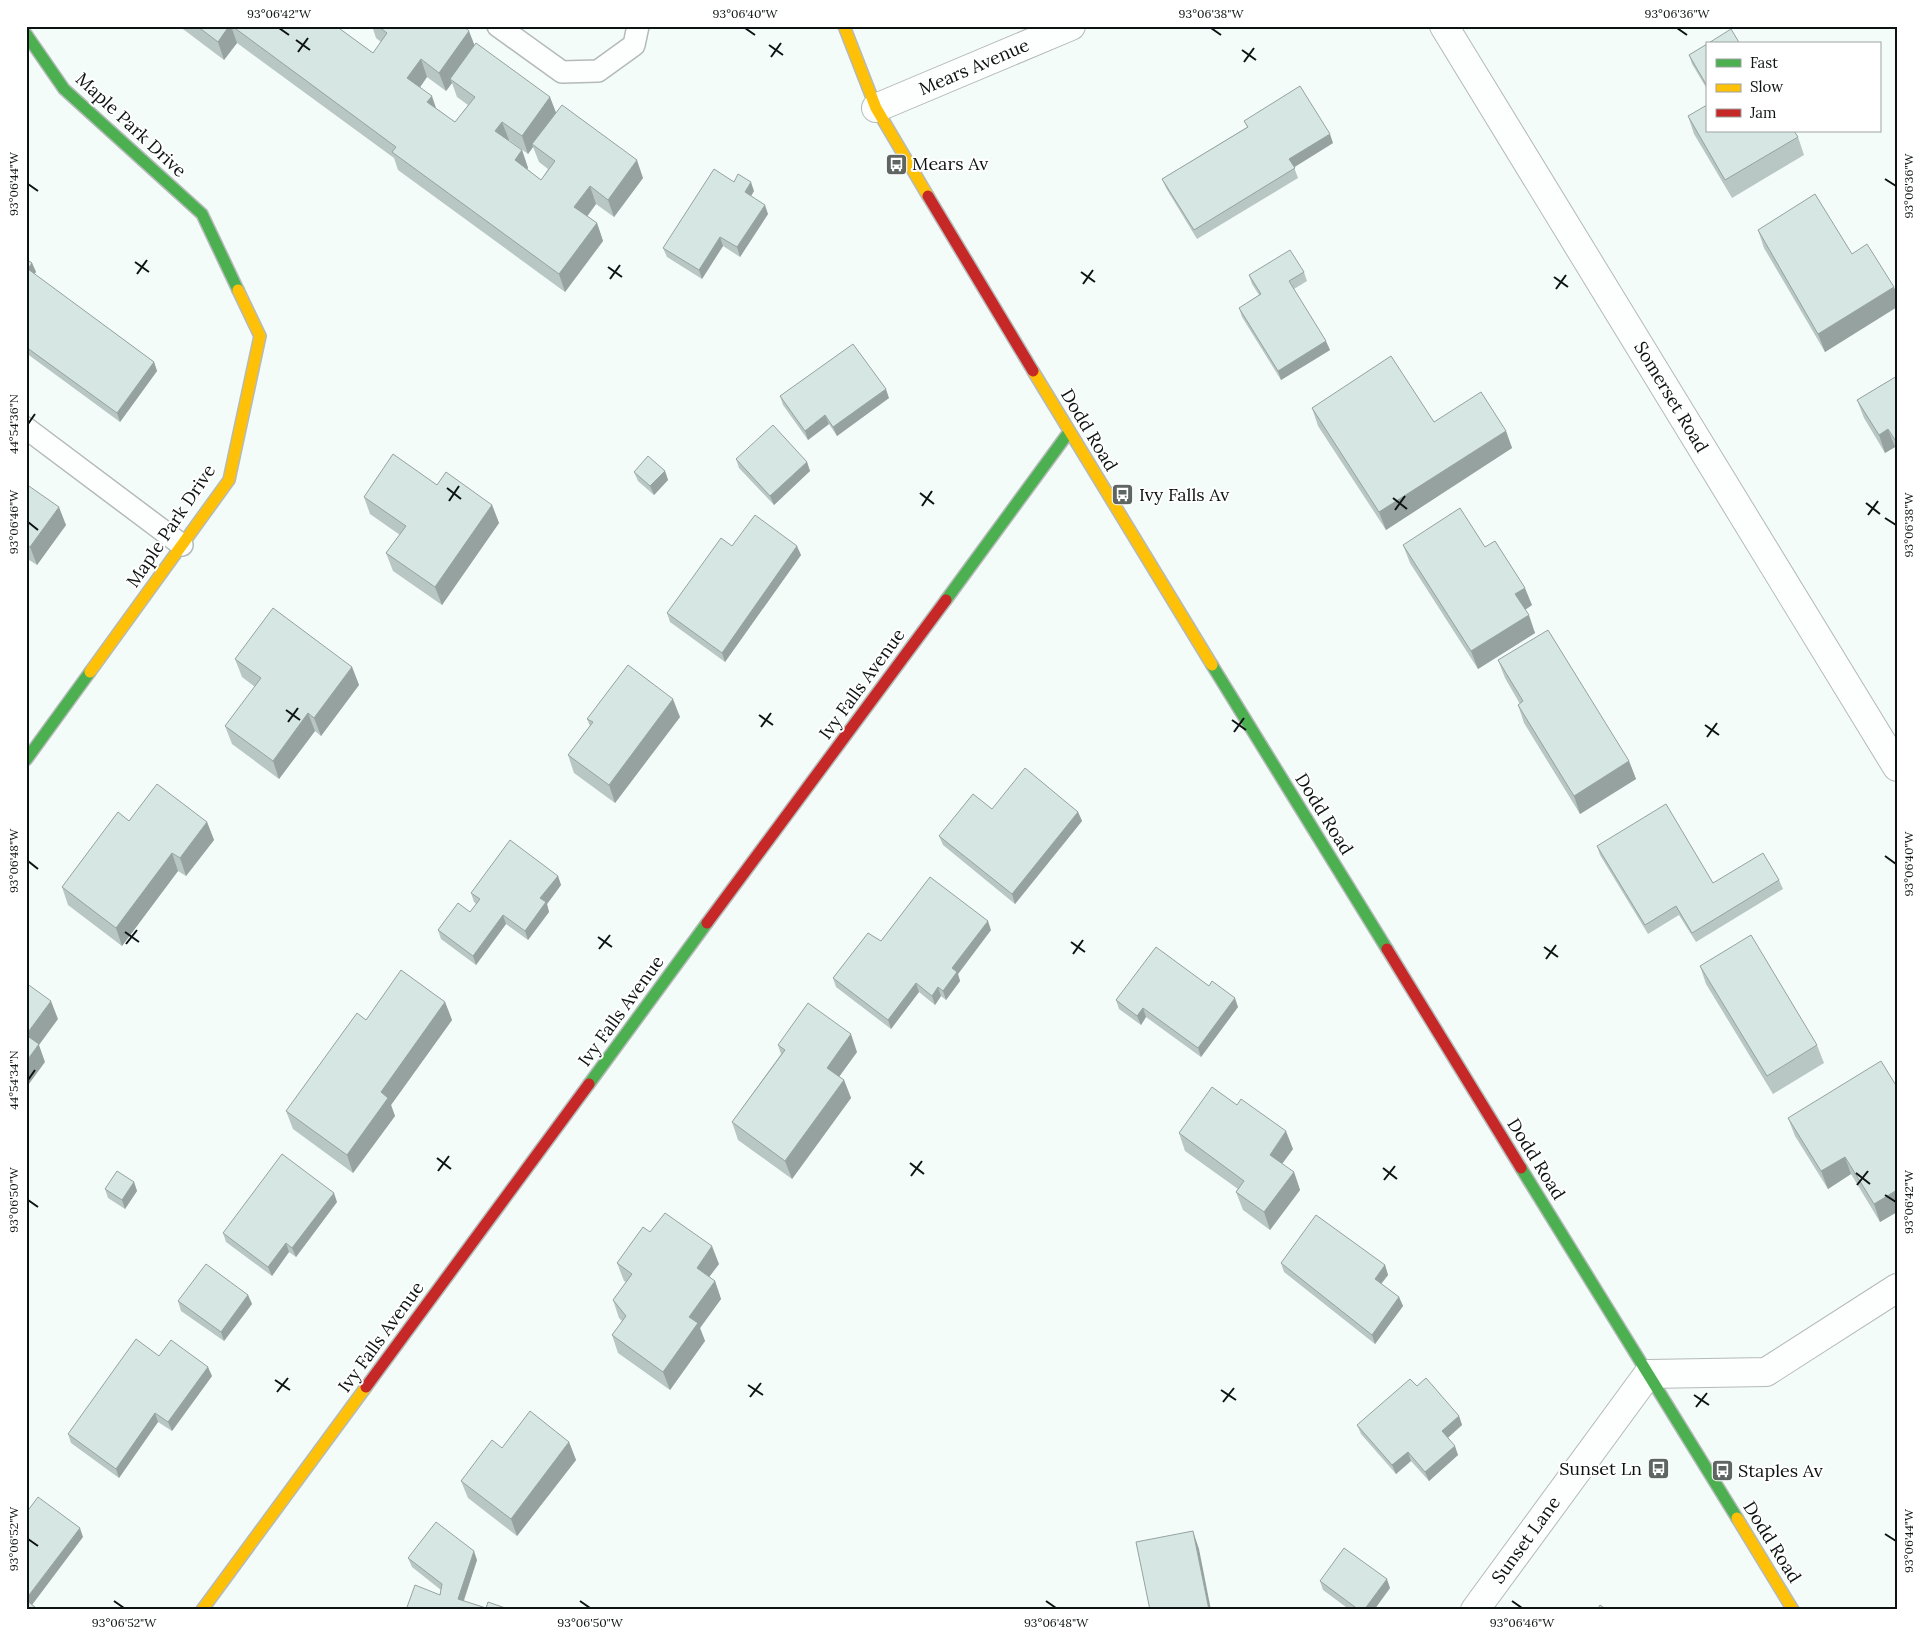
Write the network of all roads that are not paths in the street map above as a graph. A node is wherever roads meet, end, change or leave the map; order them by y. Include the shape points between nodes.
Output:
1 (498, 26) edge
2 (638, 26) edge
3 (844, 26) edge
4 (1071, 26) edge
5 (1444, 26) edge
6 (26, 34) edge
7 (876, 108) junction
8 (26, 428) edge
9 (1069, 432) junction
10 (182, 545) junction
11 (26, 760) edge
12 (1897, 767) edge
13 (1897, 1288) edge
14 (1648, 1374) junction
15 (202, 1610) edge
16 (1475, 1610) edge
17 (1793, 1610) edge

1 - 2 lane via 562,72 598,70 634,45
3 - 7 street, Dodd Road
4 - 7 street, Mears Avenue
5 - 12 street, Somerset Road
6 - 10 street, Maple Park Drive via 64,89 202,214 260,336 229,480
7 - 9 street, Dodd Road
8 - 10 lane
9 - 14 street, Dodd Road
9 - 15 street, Ivy Falls Avenue
10 - 11 street, Maple Park Drive
13 - 14 street via 1766,1372
14 - 16 street, Sunset Lane
14 - 17 street, Dodd Road

